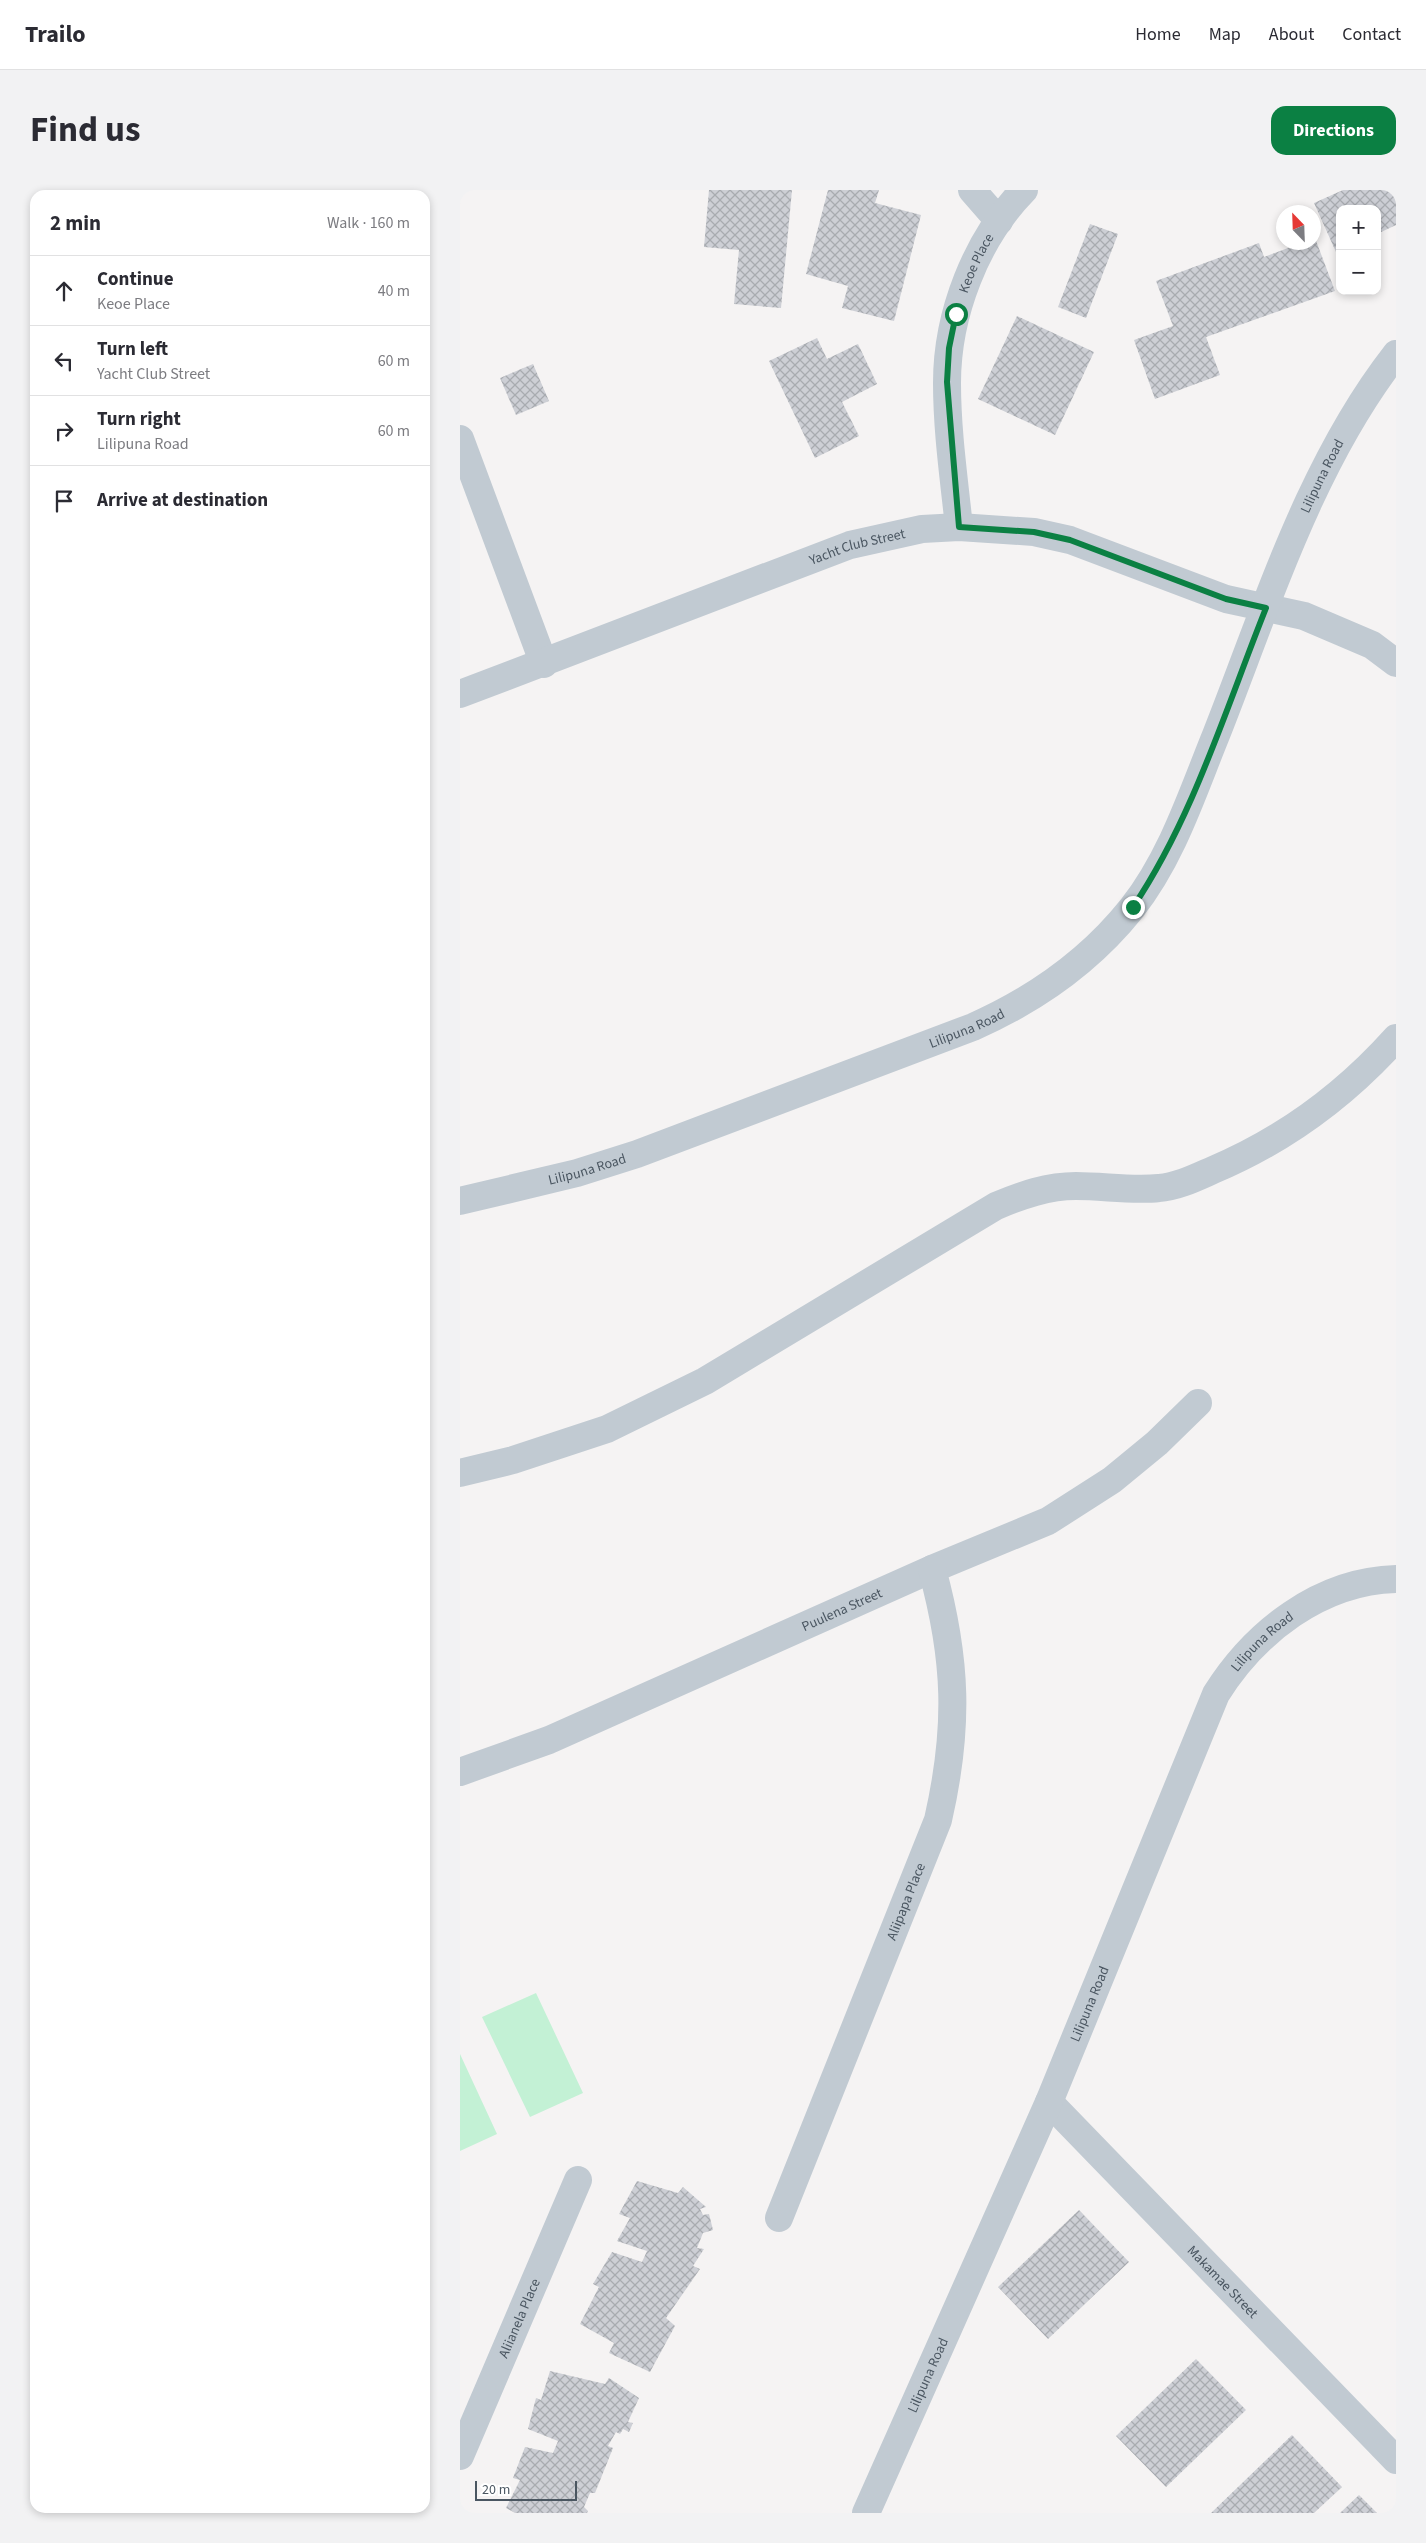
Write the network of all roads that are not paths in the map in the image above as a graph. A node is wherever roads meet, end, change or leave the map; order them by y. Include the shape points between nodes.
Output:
1 (972, 190) edge
2 (1024, 190) edge
3 (999, 221) junction
4 (1396, 354) edge
5 (460, 439) edge
6 (959, 527) junction
7 (1266, 608) junction
8 (1396, 663) edge
9 (544, 664) junction
10 (460, 694) edge
11 (1396, 1038) edge
12 (460, 1201) edge
13 (1198, 1403) dead end
14 (460, 1473) edge
15 (932, 1569) junction
16 (1396, 1579) edge
17 (460, 1772) edge
18 (1049, 2102) junction
19 (578, 2180) dead end
20 (779, 2218) dead end
21 (460, 2456) edge
22 (1396, 2460) edge
23 (866, 2513) edge

1 - 3 street
2 - 3 street, Keoe Place
3 - 6 street, Keoe Place via 966,282 949,348 948,416
4 - 7 street, Lilipuna Road via 1352,416 1326,463
5 - 9 street
6 - 7 street, Yacht Club Street via 1034,532 1070,540 1226,599
6 - 9 street, Yacht Club Street via 895,534 850,545
7 - 8 street via 1304,616 1372,645
7 - 12 street, Lilipuna Road via 1178,832 1157,871 1133,907 1104,940 1059,979 1009,1011 973,1027 637,1154 577,1173
9 - 10 street, Yacht Club Street
11 - 14 street via 1343,1092 1273,1141 1238,1160 1161,1188 1076,1186 1022,1194 996,1206 705,1382 657,1406 561,1446
13 - 15 street, Puulena Street via 1112,1480 1048,1521
15 - 17 street, Puulena Street via 549,1740
15 - 20 street, Aliipapa Place via 951,1651 954,1693 948,1778 938,1820
16 - 18 street, Lilipuna Road via 1356,1585 1298,1609 1251,1646 1232,1669 1204,1721
18 - 22 street, Makamae Street
18 - 23 street, Lilipuna Road
19 - 21 street, Aliianela Place

